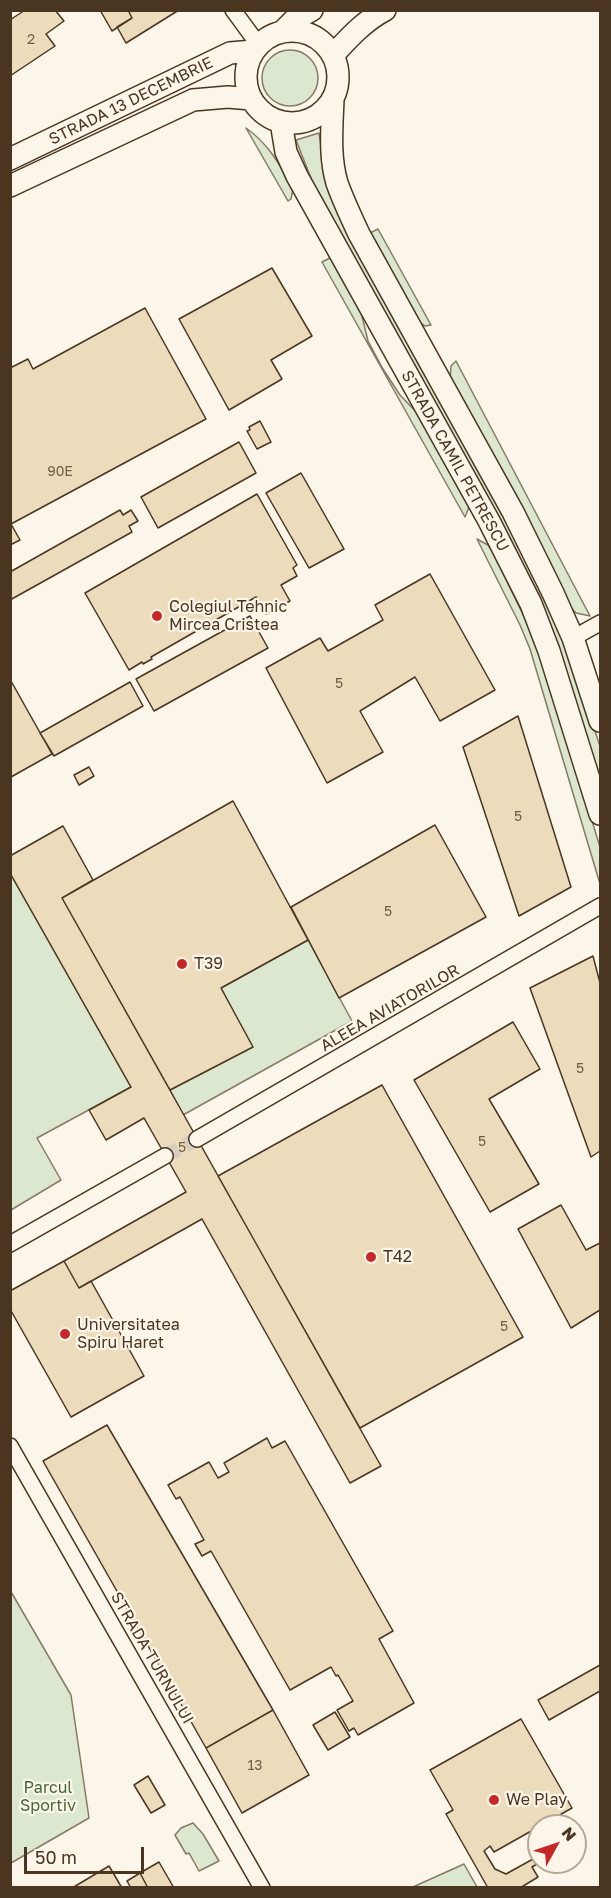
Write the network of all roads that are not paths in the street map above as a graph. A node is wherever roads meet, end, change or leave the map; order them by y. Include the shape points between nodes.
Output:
1 (232, 10) edge
2 (312, 10) edge
3 (385, 10) edge
4 (283, 31) junction
5 (256, 47) junction
6 (333, 56) junction
7 (251, 99) junction
8 (333, 99) junction
9 (281, 122) junction
10 (10, 159) edge
11 (10, 186) edge
12 (600, 623) edge
13 (573, 638) junction
14 (600, 721) edge
15 (600, 814) edge
16 (600, 906) edge
17 (197, 1139) tunnel mouth
18 (165, 1156) tunnel mouth
19 (10, 1244) edge
20 (10, 1446) edge
21 (262, 1887) edge

1 - 5 street
2 - 4 street, STRADA 13 DECEMBRIE
3 - 6 street via 355,31
4 - 5 street, STRADA 13 DECEMBRIE
4 - 6 street via 308,33 327,46
5 - 7 street via 246,66
5 - 10 street, STRADA 13 DECEMBRIE via 230,53
6 - 8 street via 338,85
7 - 9 street via 269,117
7 - 11 street, STRADA 13 DECEMBRIE via 193,100
8 - 9 street via 311,120
8 - 13 street, STRADA CAMIL PETRESCU via 333,159 348,210 513,512
9 - 15 street, STRADA CAMIL PETRESCU via 286,152 297,176 531,604
12 - 13 street
13 - 14 street, STRADA CAMIL PETRESCU
16 - 17 street, ALEEA AVIATORILOR
18 - 19 street
20 - 21 street, STRADA TURNULUI

